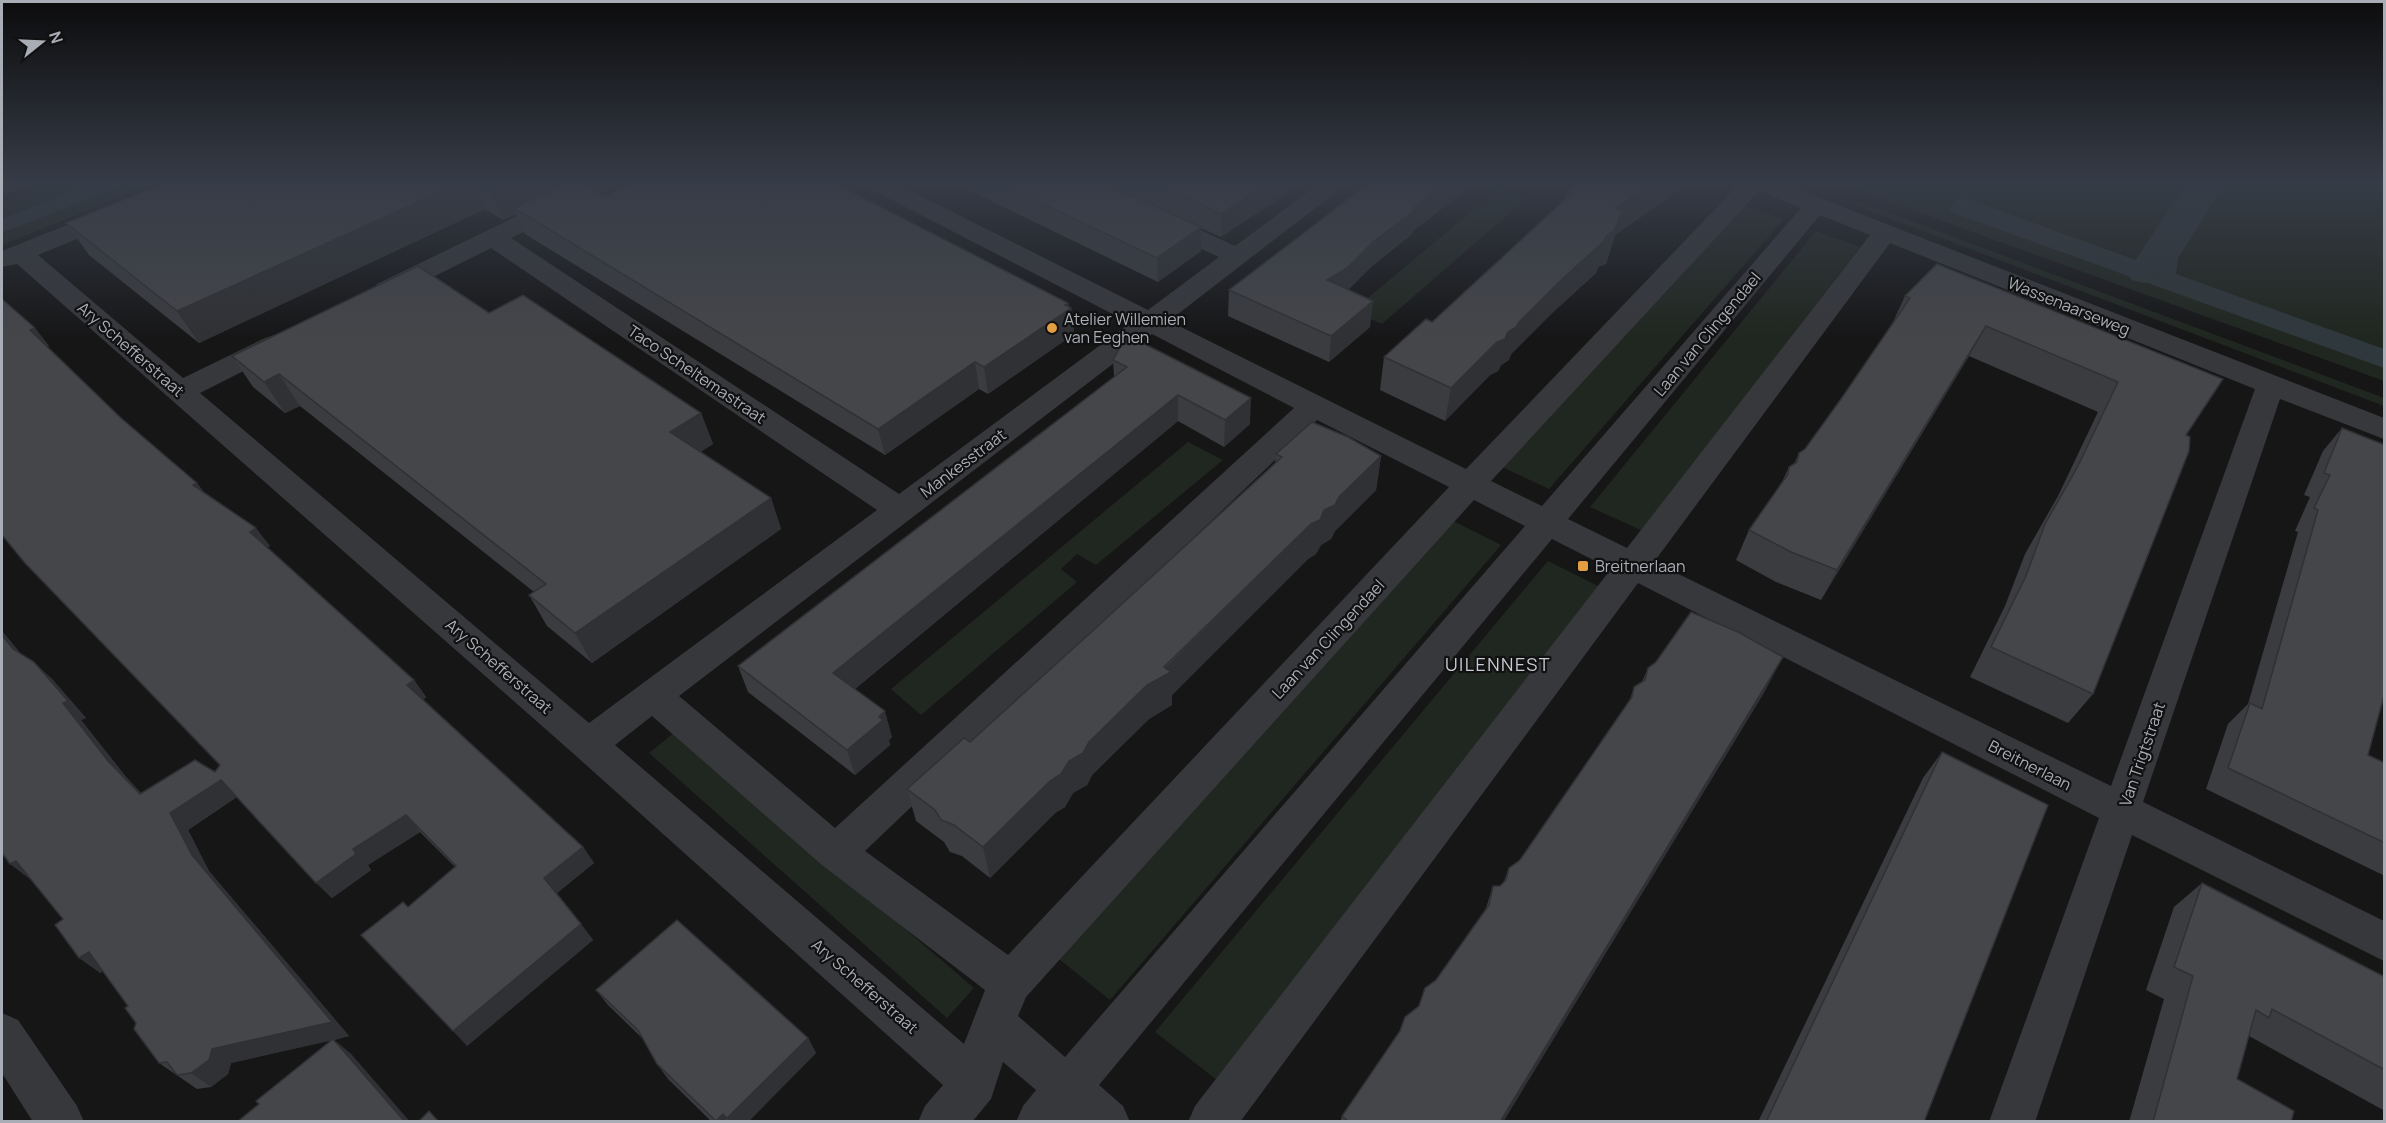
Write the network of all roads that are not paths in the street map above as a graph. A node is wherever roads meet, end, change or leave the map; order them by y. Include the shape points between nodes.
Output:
1 (69, 233) edge
2 (502, 233) edge
3 (975, 233) edge
4 (1189, 233) edge
5 (1270, 233) edge
6 (1706, 233) edge
7 (1792, 233) edge
8 (1885, 233) edge
9 (1886, 233) edge
10 (493, 238) junction
11 (11, 257) edge
12 (1239, 257) junction
13 (368, 299) edge
14 (1148, 322) junction
15 (295, 335) edge
16 (2270, 386) junction
17 (180, 391) junction
18 (1314, 406) junction
19 (2385, 429) edge
20 (1470, 484) junction
21 (900, 511) junction
22 (1547, 523) junction
23 (1633, 566) junction
24 (653, 695) junction
25 (588, 744) junction
26 (2122, 811) junction
27 (836, 853) junction
28 (2385, 942) edge
29 (1011, 983) junction
30 (992, 1023) junction
31 (2, 1035) edge
32 (975, 1083) junction
33 (1068, 1088) junction
34 (61, 1122) edge
35 (941, 1122) edge
36 (1039, 1122) edge
37 (1107, 1122) edge
38 (1211, 1122) edge
39 (2012, 1122) edge

1 - 11 street
2 - 10 street
3 - 14 street, Breitnerlaan
4 - 12 street
5 - 12 street, Mankesstraat
6 - 20 street, Laan van Clingendael
7 - 22 street, Laan van Clingendael
8 - 23 street
9 - 16 street, Wassenaarseweg
10 - 13 street
10 - 21 street, Taco Scheltemastraat
11 - 17 street, Ary Schefferstraat
12 - 14 street, Mankesstraat
14 - 18 street, Breitnerlaan
14 - 21 street, Mankesstraat
15 - 17 street
16 - 19 street, Wassenaarseweg
16 - 26 street, Van Trigtstraat
17 - 25 street, Ary Schefferstraat
18 - 20 street, Breitnerlaan
18 - 27 street
20 - 22 street, Breitnerlaan
20 - 29 street, Laan van Clingendael
21 - 24 street, Mankesstraat
22 - 23 street, Breitnerlaan
22 - 33 street, Laan van Clingendael
23 - 26 street, Breitnerlaan
23 - 38 street
24 - 25 street, Mankesstraat
24 - 27 street
25 - 32 street, Ary Schefferstraat
26 - 28 street, Breitnerlaan
26 - 39 street, Van Trigtstraat
27 - 29 street
29 - 30 street, Laan van Clingendael
30 - 32 street, Laan van Clingendael
30 - 33 street
31 - 34 street
32 - 35 street, Laan van Clingendael
33 - 36 street, Laan van Clingendael
33 - 37 street

